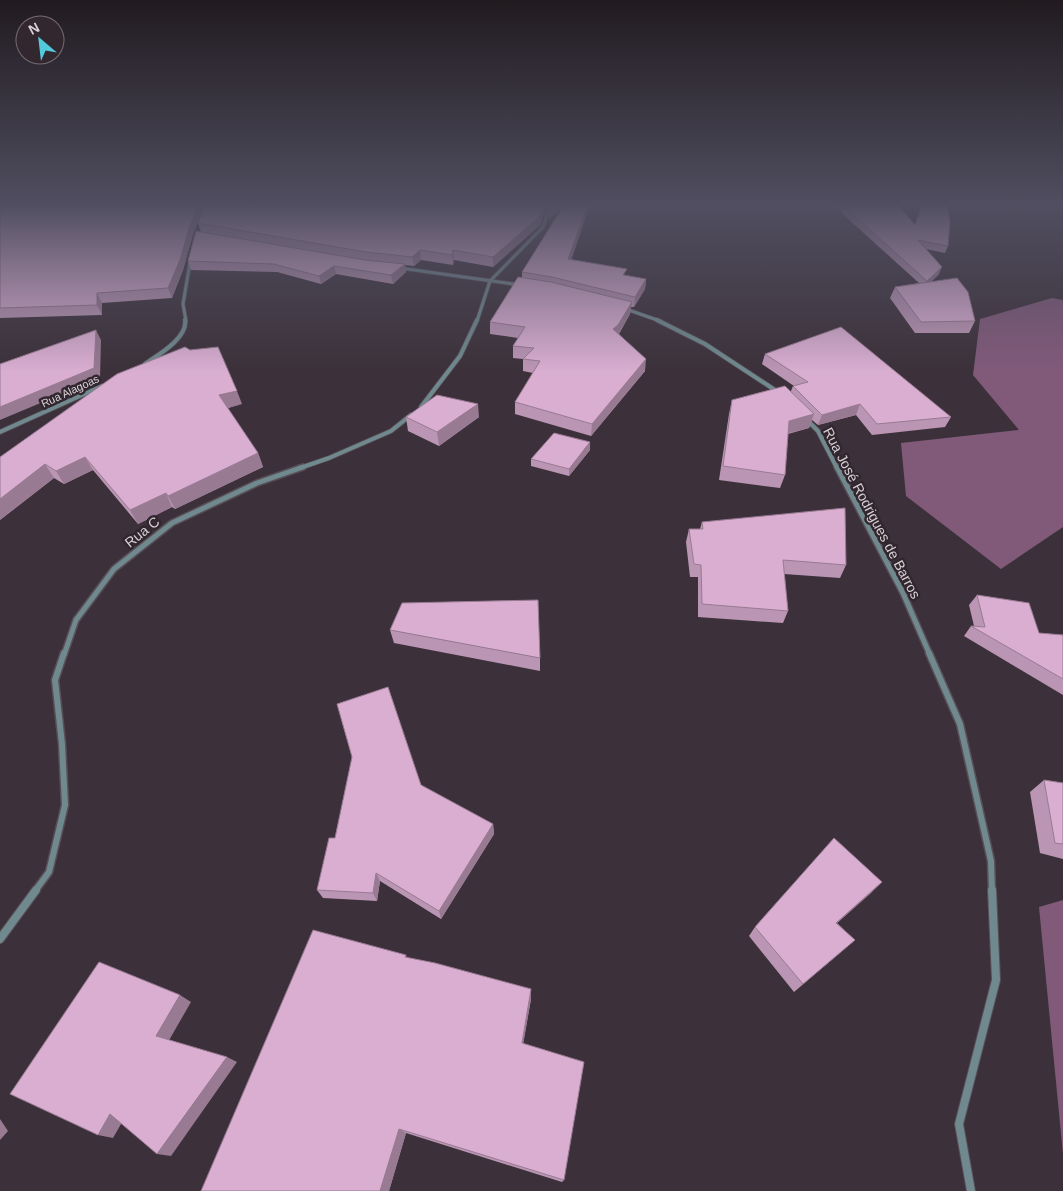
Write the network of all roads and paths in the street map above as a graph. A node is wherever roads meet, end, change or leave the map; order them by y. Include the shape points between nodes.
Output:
1 (190, 261) edge
2 (510, 261) edge
3 (397, 268) edge
4 (490, 281) junction
5 (525, 286) edge
6 (619, 307) edge
7 (138, 370) edge
8 (103, 385) edge
9 (782, 395) edge
10 (800, 413) edge
11 (0, 432) edge
12 (0, 939) edge
13 (971, 1191) edge

1 - 7 street via 183,304 186,324 174,344
2 - 4 street
3 - 4 street
4 - 5 street
4 - 12 street, Rua C via 480,314 460,356 426,404 391,431 329,458 257,483 172,522 114,569 81,613 55,680 65,805 49,872
6 - 9 street via 638,312 700,341
8 - 11 street, Rua Alagoas
10 - 13 street, Rua José Rodrigues de Barros via 818,431 902,593 960,724 990,861 996,980 959,1124

